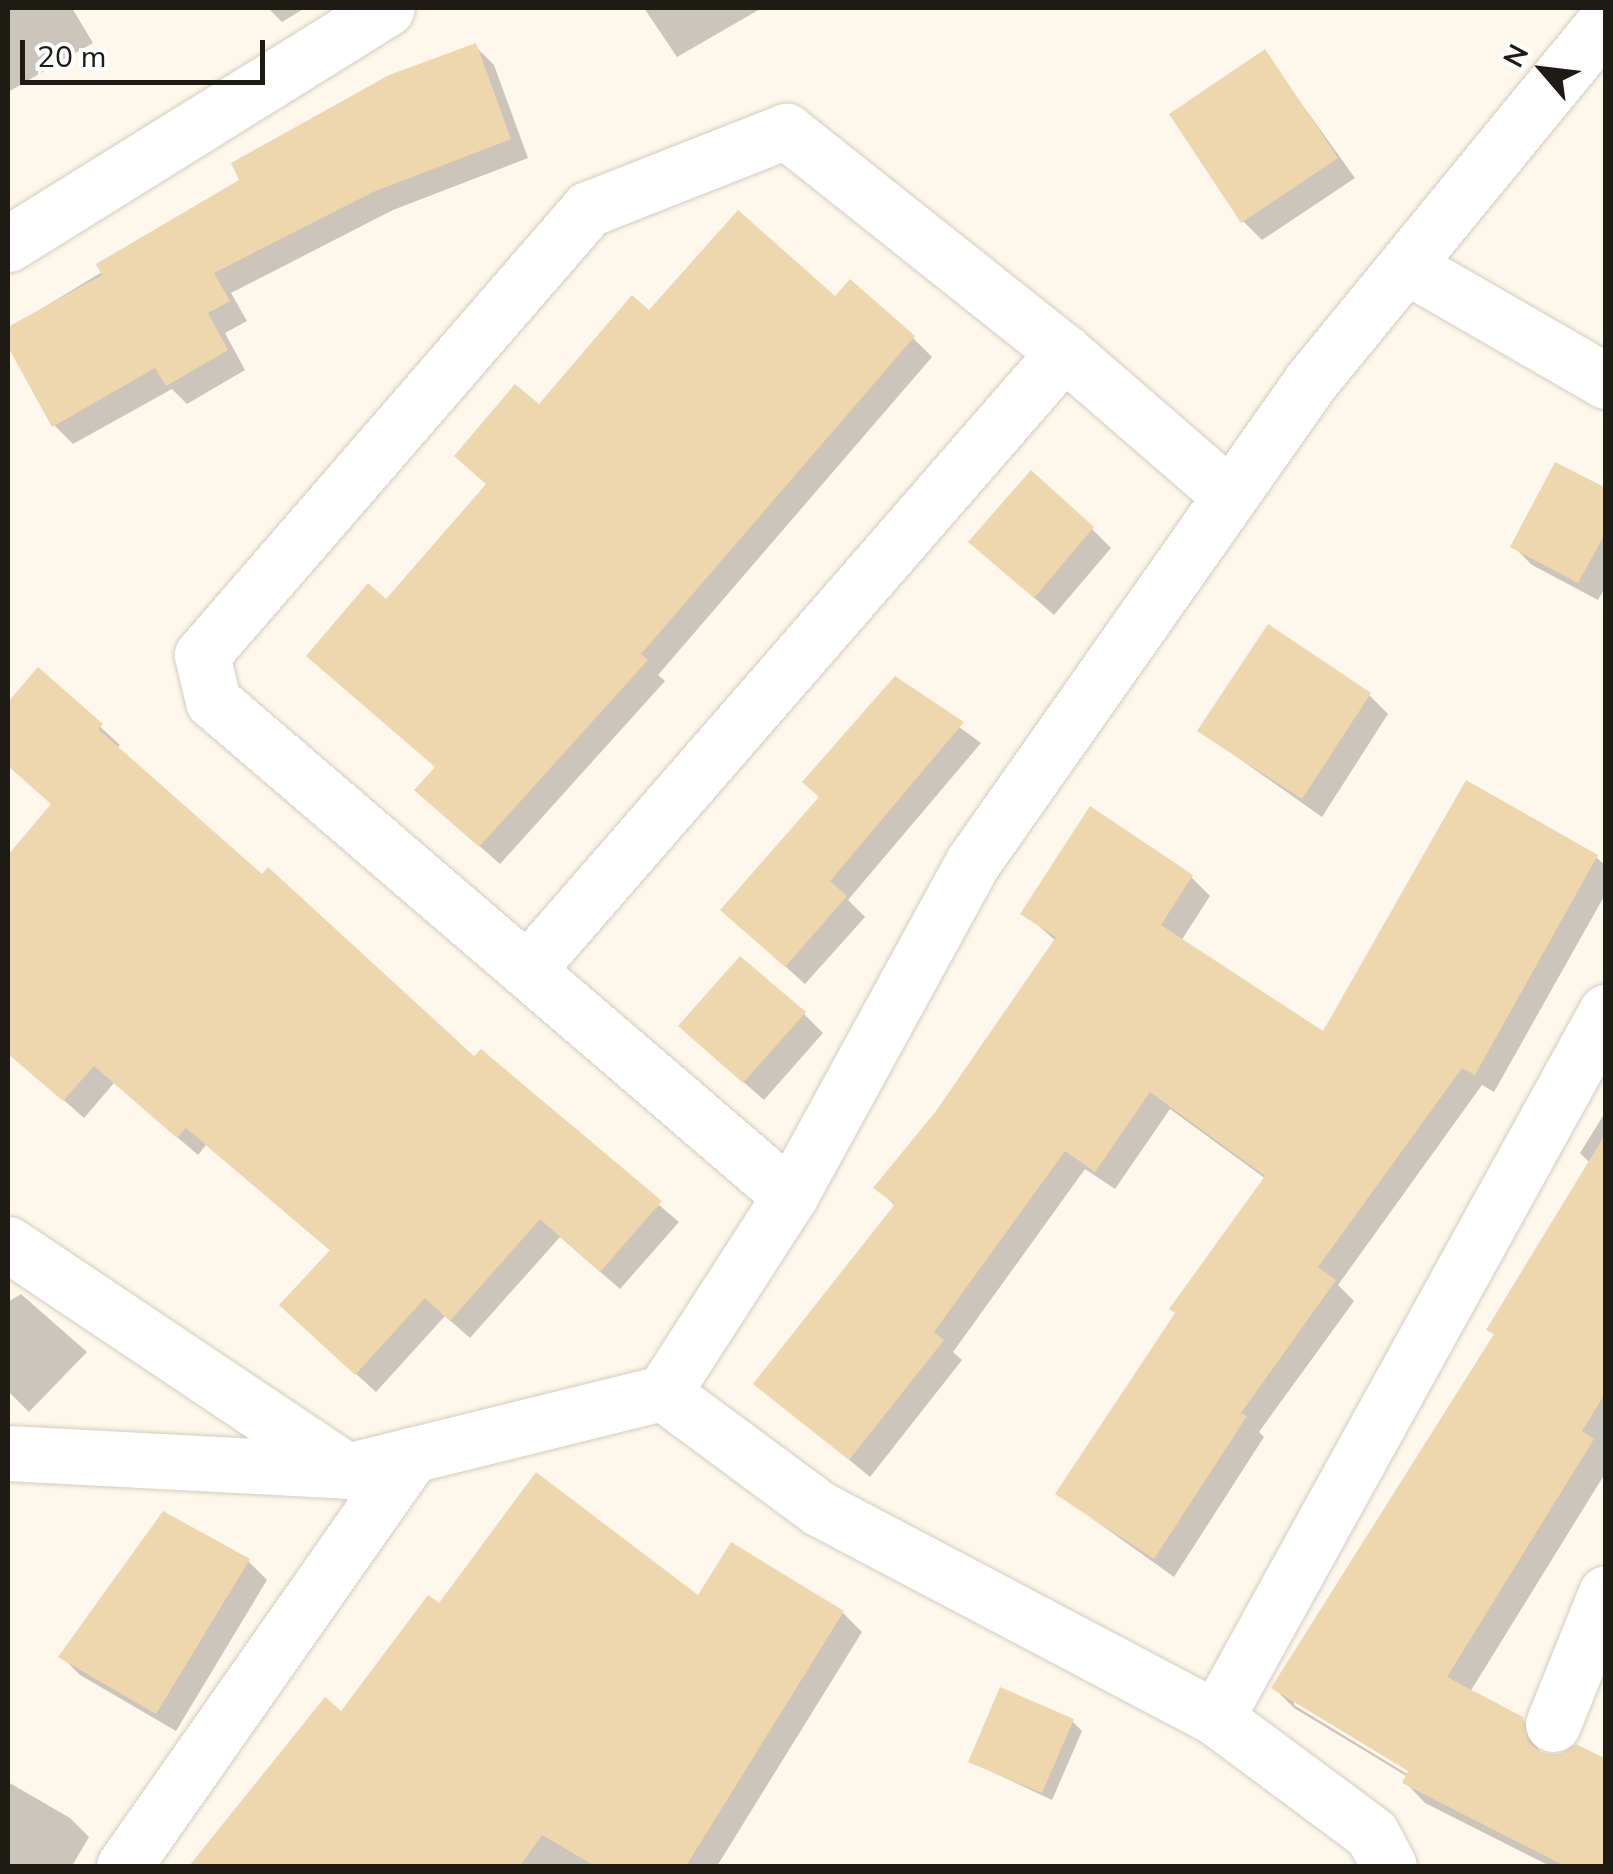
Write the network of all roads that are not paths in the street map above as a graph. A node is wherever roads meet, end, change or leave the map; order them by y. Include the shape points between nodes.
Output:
1 (387, 8) edge
2 (1606, 21) edge
3 (8, 244) edge
4 (1410, 268) junction
5 (1064, 352) junction
6 (1606, 381) edge
7 (1229, 496) junction
8 (528, 970) junction
9 (1606, 1012) edge
10 (790, 1196) junction
11 (8, 1244) edge
12 (663, 1392) junction
13 (8, 1453) edge
14 (412, 1455) junction
15 (347, 1471) junction
16 (1606, 1593) edge
17 (1216, 1718) junction
18 (1553, 1724) dead end
19 (124, 1866) edge
20 (1389, 1866) edge

1 - 3 street
2 - 4 street
4 - 6 street
4 - 7 street via 1312,381
5 - 7 street
5 - 8 street
5 - 8 street via 786,130 588,209 202,655 213,701
7 - 10 street via 973,862
8 - 10 street
9 - 17 street
10 - 12 street
11 - 15 street
12 - 14 street
12 - 17 street via 820,1509
13 - 15 street
14 - 15 street
14 - 19 street
16 - 18 street
17 - 20 street via 1372,1834

